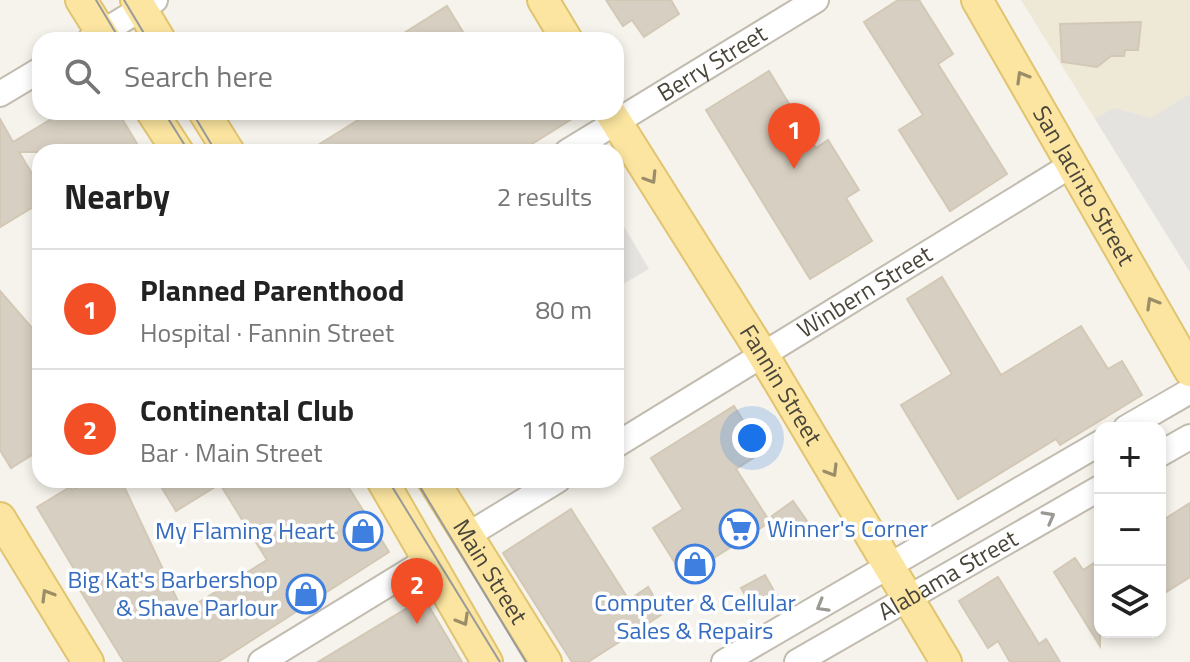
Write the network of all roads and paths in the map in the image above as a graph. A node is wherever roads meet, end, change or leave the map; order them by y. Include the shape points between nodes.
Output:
1 (81, 0) edge
2 (543, 0) edge
3 (816, 0) edge
4 (977, 0) edge
5 (144, 3) edge
6 (96, 32) edge
7 (107, 32) edge
8 (157, 32) edge
9 (562, 32) edge
10 (32, 75) edge
11 (0, 94) edge
12 (624, 111) edge
13 (157, 120) edge
14 (209, 120) edge
15 (609, 120) edge
16 (615, 120) edge
17 (173, 144) edge
18 (224, 144) edge
19 (578, 144) edge
20 (1073, 164) junction
21 (763, 355) junction
22 (1190, 371) edge
23 (1190, 391) edge
24 (1136, 422) edge
25 (1190, 437) edge
26 (624, 440) edge
27 (1094, 447) edge
28 (1166, 451) edge
29 (387, 488) edge
30 (438, 488) edge
31 (545, 488) edge
32 (1094, 491) edge
33 (0, 518) edge
34 (468, 535) junction
35 (429, 559) junction
36 (890, 568) junction
37 (907, 597) junction
38 (88, 662) edge
39 (261, 662) edge
40 (487, 662) edge
41 (546, 662) edge
42 (724, 662) edge
43 (797, 662) edge
44 (946, 662) edge

1 - 6 main road
2 - 9 main road
3 - 12 street, Berry Street
20 -> 4 main road, San Jacinto Street
5 - 7 street
5 - 8 main road
10 - 11 street
13 - 17 main road
14 - 18 main road
15 - 19 street, Berry Street
16 -> 21 main road, Fannin Street
20 - 21 street, Winbern Street
22 -> 20 main road, San Jacinto Street
21 - 26 street, Winbern Street
21 -> 36 main road, Fannin Street
23 - 24 street
25 - 28 street
27 - 36 street, Alabama Street
29 - 35 main road, Main Street
30 - 34 main road, Main Street
31 - 34 street
37 -> 32 street, Alabama Street
38 -> 33 main road
34 - 41 main road, Main Street
35 - 39 street
35 -> 40 main road, Main Street
36 - 37 main road, Fannin Street
36 -> 42 street, Alabama Street
37 - 43 street, Alabama Street
37 - 44 main road, Fannin Street

